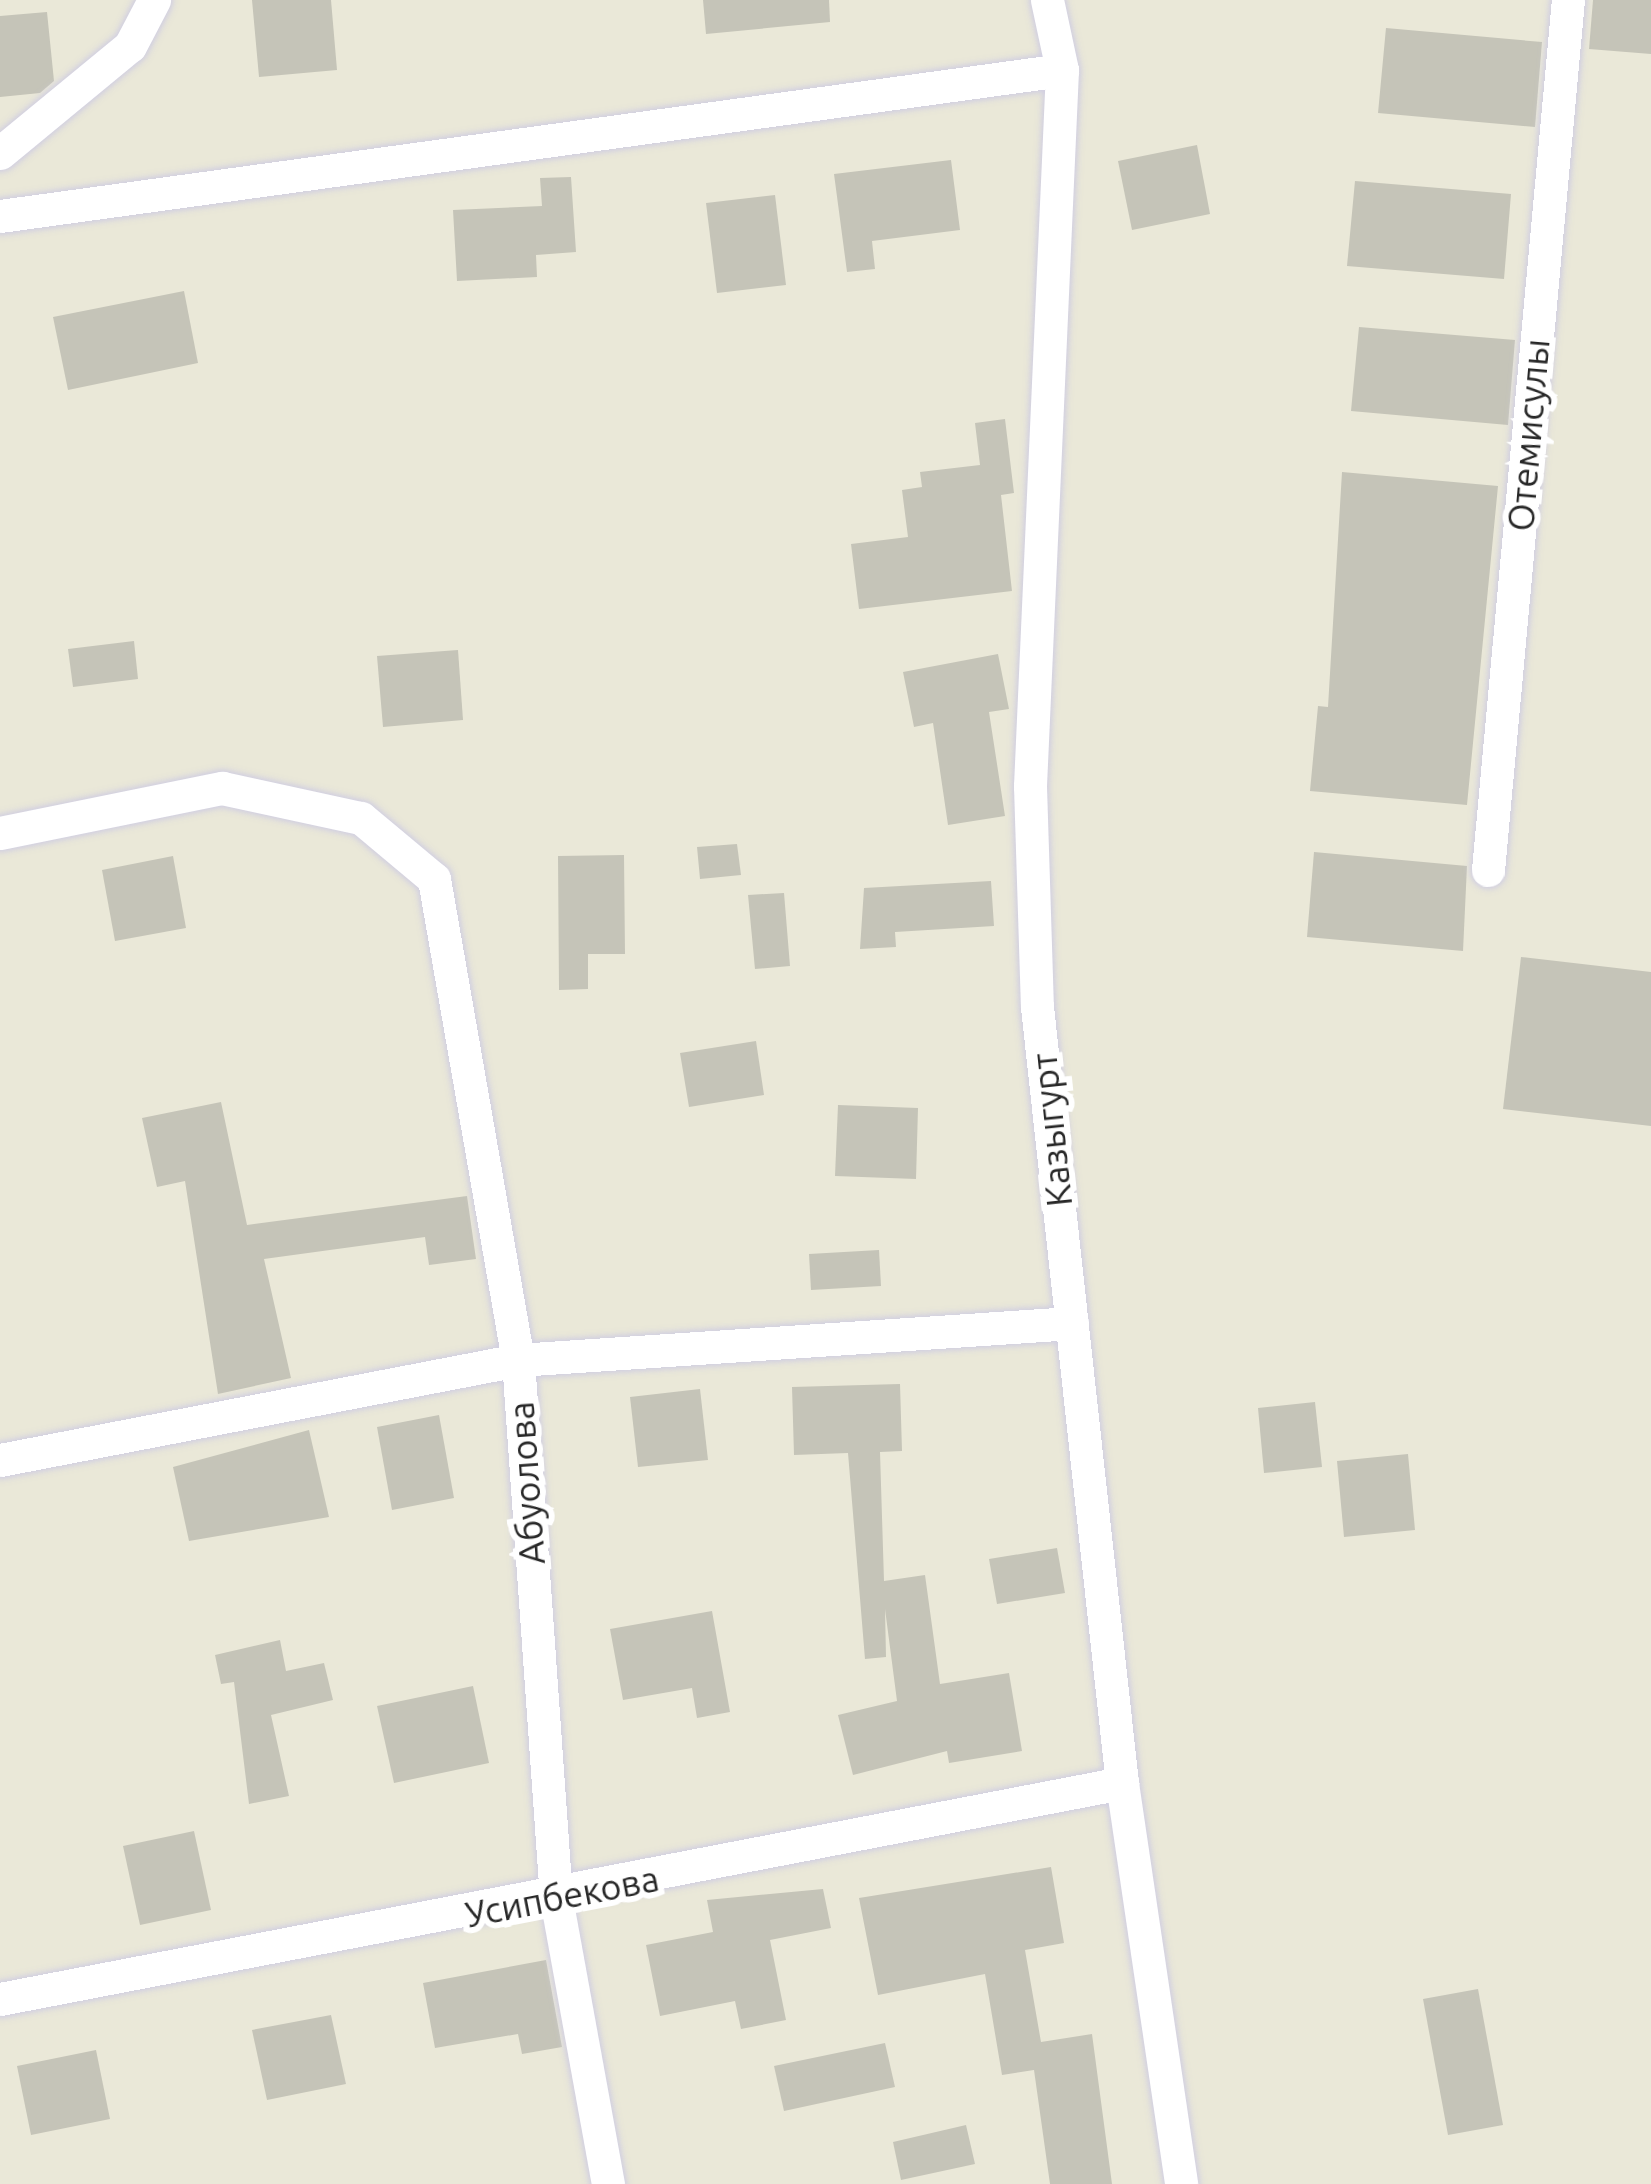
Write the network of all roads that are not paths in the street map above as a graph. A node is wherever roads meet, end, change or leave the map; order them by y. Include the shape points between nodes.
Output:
1 (154, 0) edge
2 (1047, 0) edge
3 (1568, 0) edge
4 (1062, 70) junction
5 (0, 153) edge
6 (0, 216) edge
7 (0, 833) edge
8 (1488, 870) dead end
9 (1072, 1323) junction
10 (518, 1360) junction
11 (0, 1460) edge
12 (1121, 1783) junction
13 (556, 1898) junction
14 (0, 1999) edge
15 (608, 2184) edge
16 (1181, 2184) edge

1 - 5 street via 130,46
2 - 4 street, Казыгурт
3 - 8 street, Отемисулы
4 - 6 street
4 - 9 street, Казыгурт via 1030,786 1037,1007
7 - 10 street, Абуолова via 222,788 362,818 434,879
9 - 10 street
9 - 12 street, Казыгурт
10 - 11 street
10 - 13 street, Абуолова
12 - 13 street, Усипбекова
12 - 16 street, Казыгурт
13 - 14 street, Усипбекова
13 - 15 street, Абуолова

